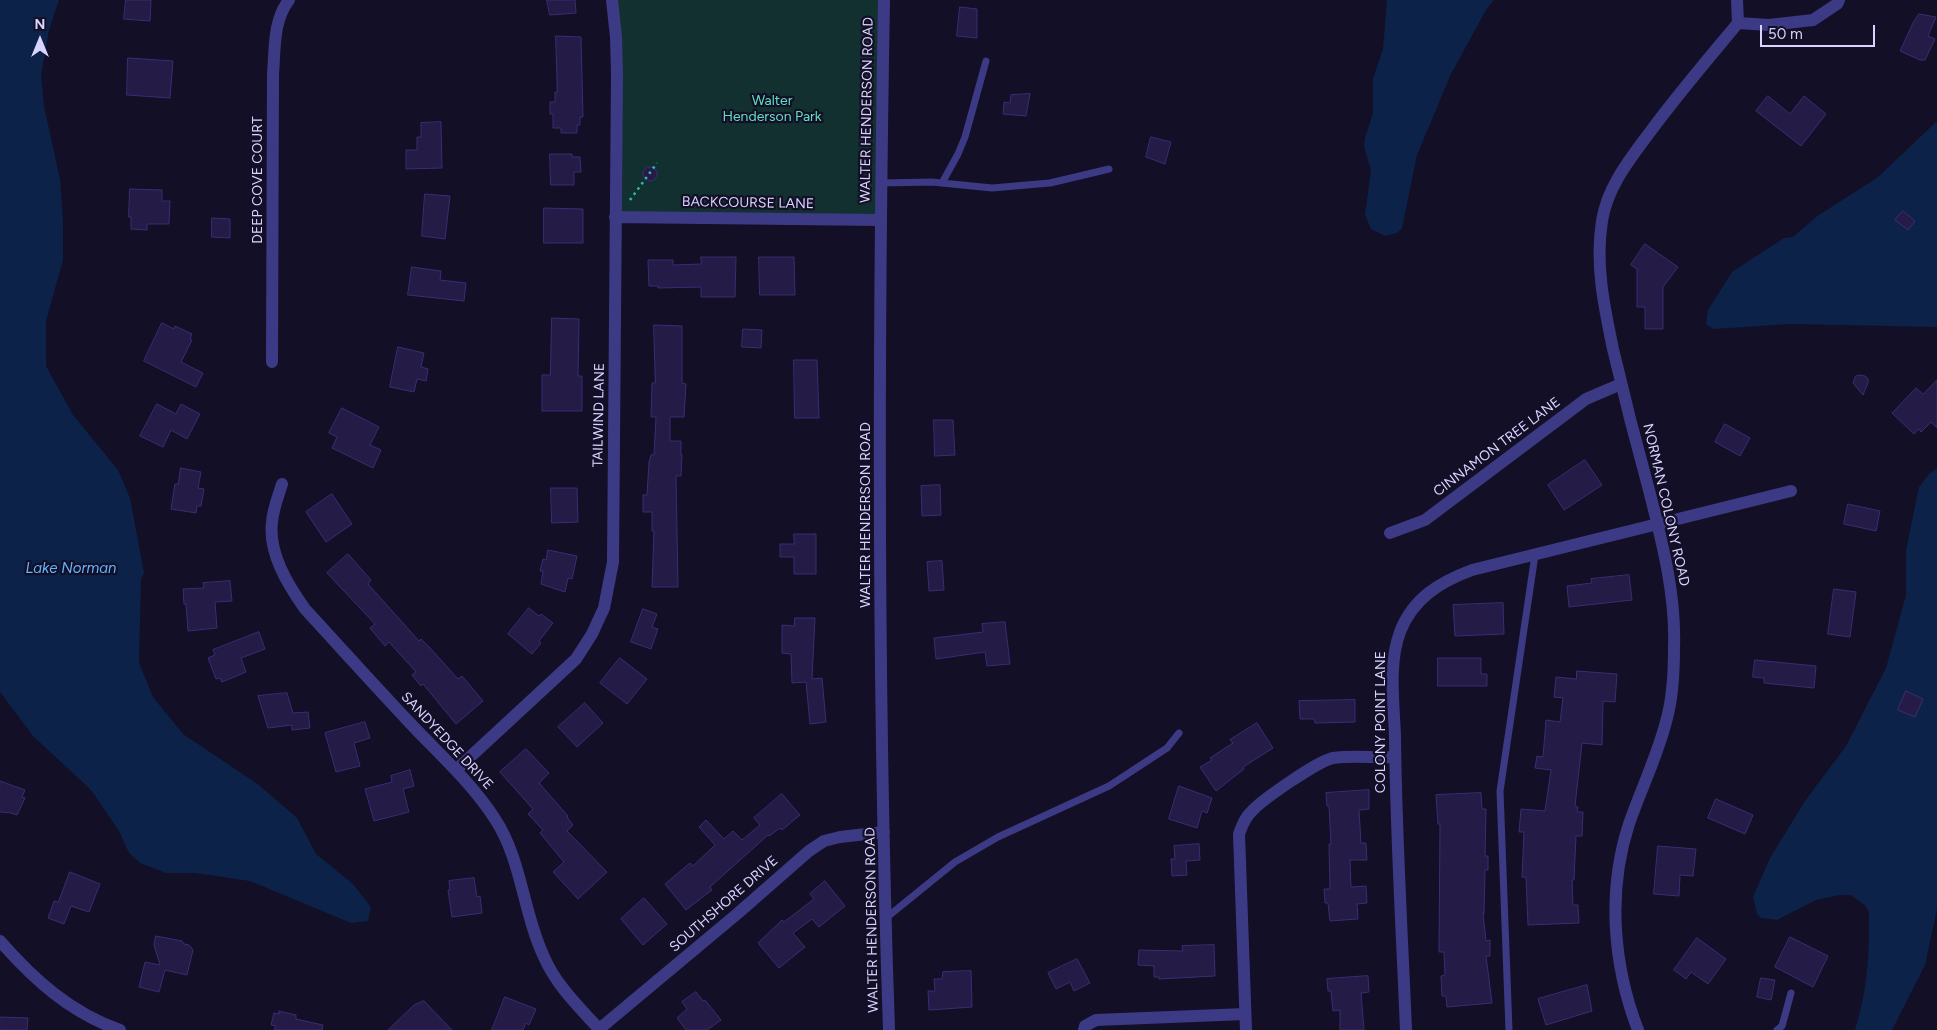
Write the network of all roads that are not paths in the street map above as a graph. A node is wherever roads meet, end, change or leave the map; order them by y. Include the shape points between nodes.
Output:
1 (289, 0) edge
2 (612, 0) edge
3 (884, 0) edge
4 (1736, 0) edge
5 (1839, 0) edge
6 (1738, 23) junction
7 (986, 61) dead end
8 (1108, 169) dead end
9 (881, 183) junction
10 (942, 183) junction
11 (615, 217) junction
12 (881, 220) junction
13 (272, 362) dead end
14 (1621, 384) junction
15 (282, 484) dead end
16 (1792, 491) dead end
17 (1658, 525) junction
18 (1390, 533) dead end
19 (1536, 555) junction
20 (1179, 733) dead end
21 (1395, 757) junction
22 (456, 770) junction
23 (884, 832) junction
24 (886, 918) junction
25 (0, 941) edge
26 (1791, 993) dead end
27 (1245, 1014) junction
28 (598, 1029) edge
29 (120, 1030) edge
30 (889, 1030) edge
31 (1084, 1030) edge
32 (1246, 1030) edge
33 (1406, 1030) edge
34 (1509, 1030) edge
35 (1638, 1030) edge
36 (1777, 1030) edge

1 - 13 street, DEEP COVE COURT via 280,16 273,74
2 - 11 street, TAILWIND LANE via 616,65
3 - 9 street, WALTER HENDERSON ROAD
4 - 6 street
5 - 6 street via 1812,20 1769,25
6 - 14 street, NORMAN COLONY ROAD via 1631,157 1606,203 1599,248 1600,277
7 - 10 lane via 965,137
8 - 10 lane via 1050,183 1002,187
9 - 10 lane
9 - 12 street, WALTER HENDERSON ROAD
11 - 12 street, BACKCOURSE LANE
11 - 22 street, TAILWIND LANE via 613,562 604,608 576,659
12 - 23 street, WALTER HENDERSON ROAD
14 - 17 street, NORMAN COLONY ROAD
14 - 18 street, CINNAMON TREE LANE via 1586,399 1424,520
15 - 22 street, SANDYEDGE DRIVE via 271,523 283,574 293,592 305,609
16 - 17 street, COLONY POINT LANE
17 - 19 street, COLONY POINT LANE
17 - 35 street, NORMAN COLONY ROAD via 1674,609 1671,696 1659,746 1621,853 1616,889 1617,949
19 - 21 street, COLONY POINT LANE via 1450,578 1418,600 1407,616 1396,644
19 - 34 lane via 1500,791
20 - 24 lane via 1167,748 1109,786 955,862
21 - 27 street via 1332,758 1290,782 1252,811 1242,824 1239,834
21 - 33 street, COLONY POINT LANE
22 - 28 street, SANDYEDGE DRIVE via 484,803 504,834 536,939 552,973
23 - 24 street, WALTER HENDERSON ROAD
23 - 28 street, SOUTHSHORE DRIVE via 824,841 809,851
24 - 30 street, WALTER HENDERSON ROAD
25 - 29 street via 50,992 91,1018
26 - 36 lane via 1782,1026
27 - 31 street via 1096,1020
27 - 32 street

